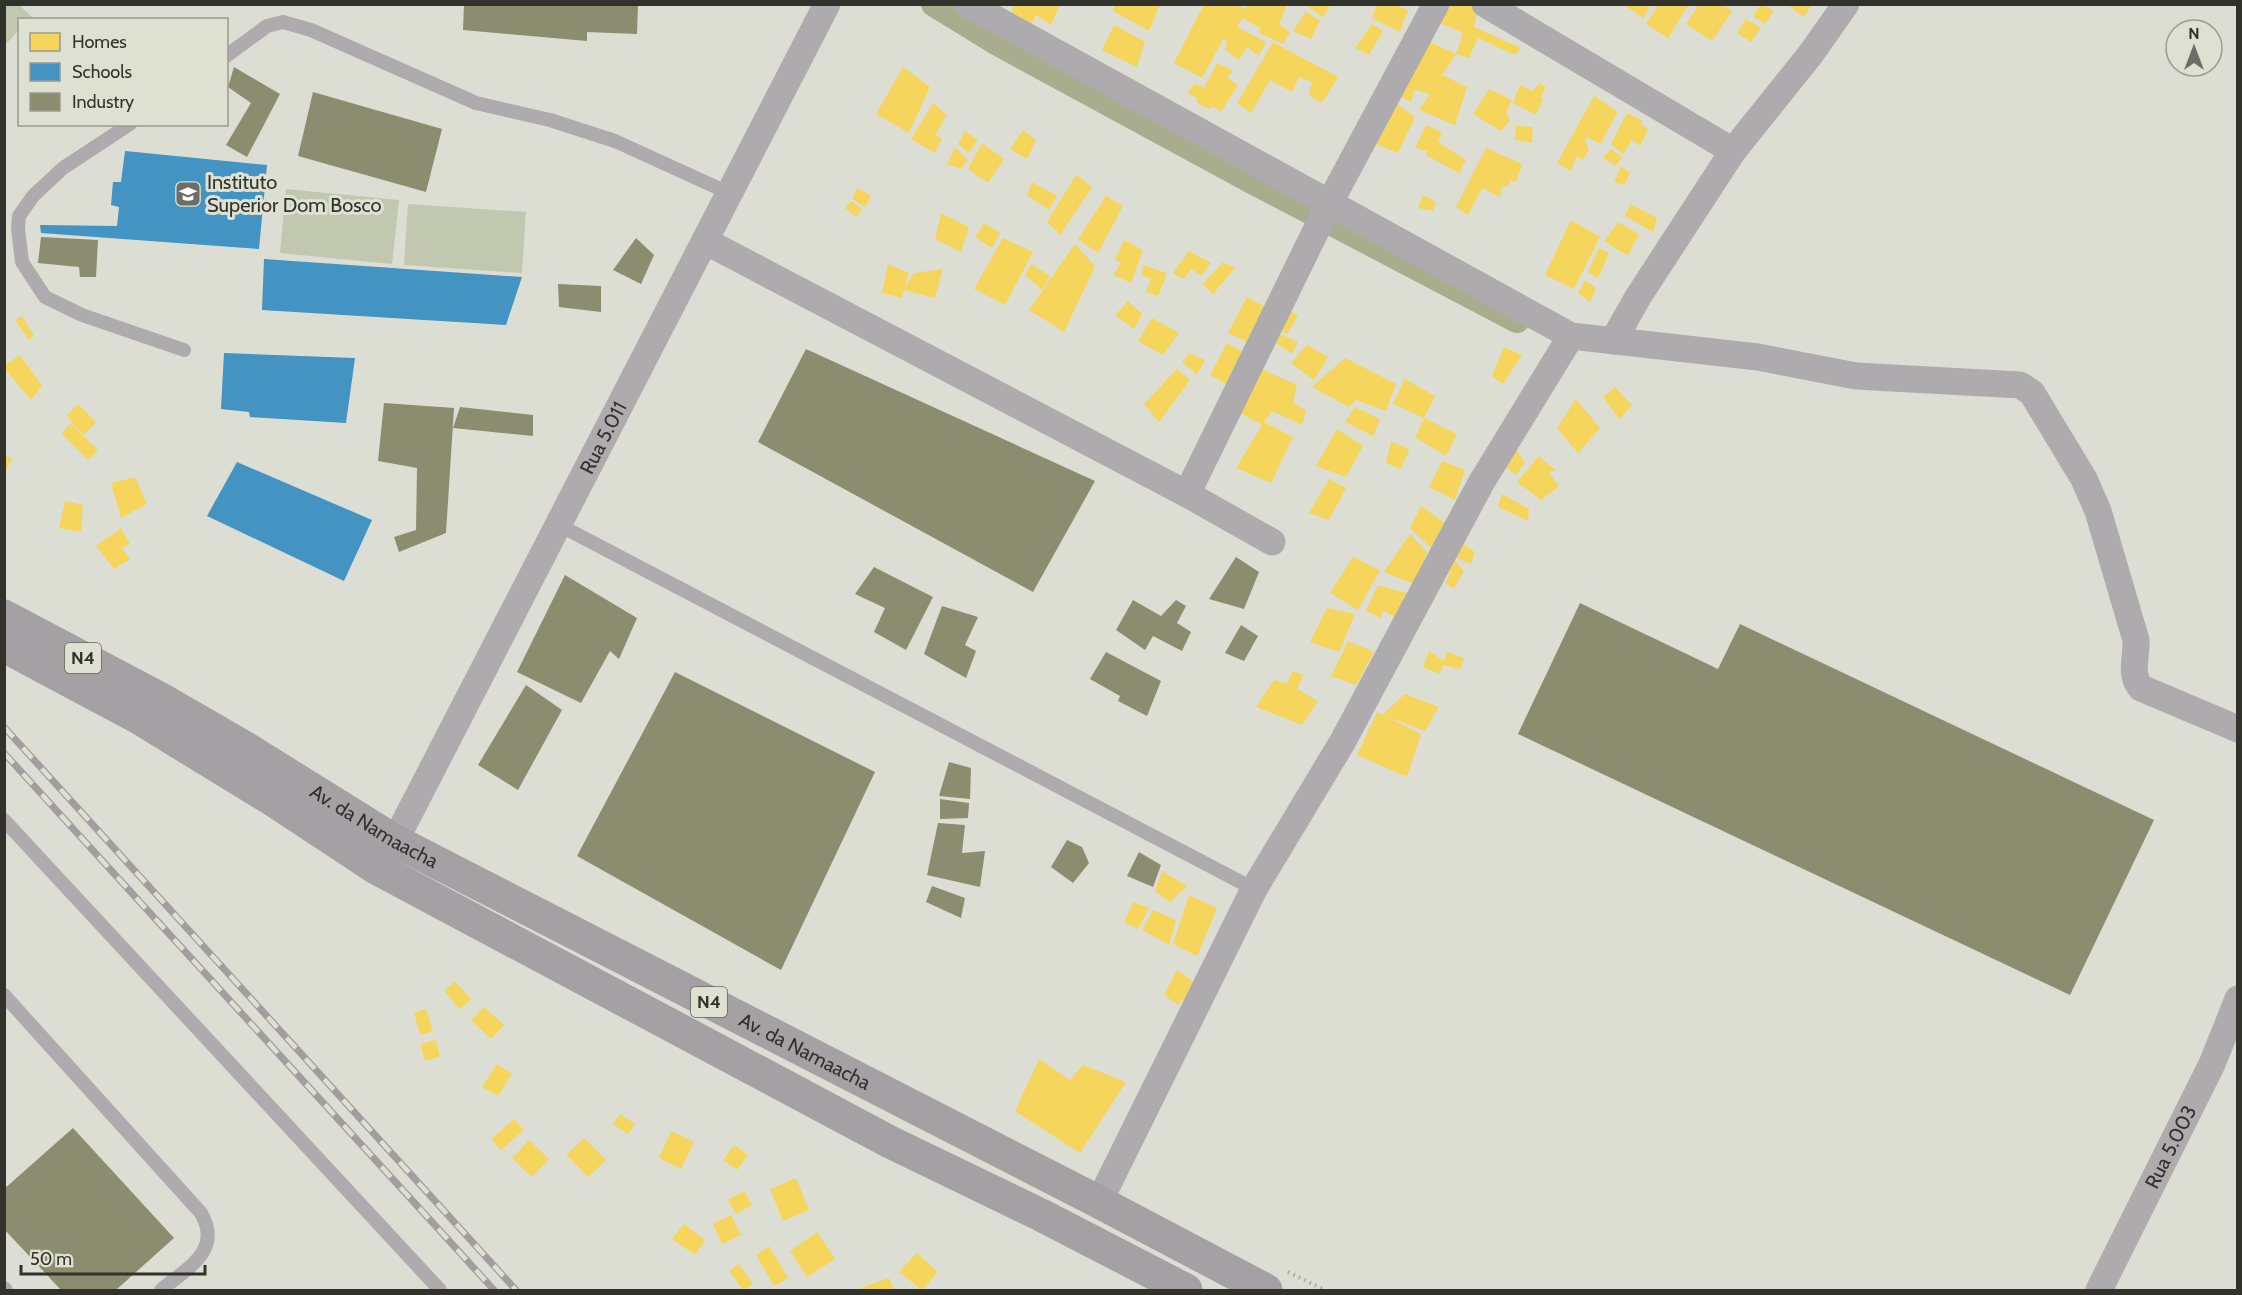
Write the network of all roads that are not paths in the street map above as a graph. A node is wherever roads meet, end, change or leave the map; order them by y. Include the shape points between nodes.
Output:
1 (827, 4) edge
2 (968, 4) edge
3 (1436, 4) edge
4 (1485, 4) edge
5 (1846, 4) edge
6 (228, 55) edge
7 (127, 126) edge
8 (1733, 151) junction
9 (729, 193) junction
10 (1329, 204) junction
11 (705, 241) junction
12 (1571, 336) junction
13 (1613, 341) junction
14 (184, 350) dead end
15 (1187, 494) junction
16 (559, 525) junction
17 (1272, 542) dead end
18 (4, 616) edge
19 (4, 646) edge
20 (2238, 729) edge
21 (4, 820) edge
22 (395, 841) junction
23 (376, 868) junction
24 (1254, 890) junction
25 (4, 995) edge
26 (2238, 999) edge
27 (1098, 1202) junction
28 (161, 1290) edge
29 (440, 1290) edge
30 (1186, 1290) edge
31 (1266, 1290) edge
32 (2099, 1290) edge

1 - 9 street, Rua 5.011
2 - 10 street
3 - 10 street
4 - 8 street
5 - 8 street via 1810,56
6 - 9 lane via 267,26 283,22 302,27 476,103 550,120 615,141
7 - 14 lane via 63,168 33,196 20,216 22,262 45,297 82,315
8 - 13 street
9 - 11 street, Rua 5.011
10 - 12 street
10 - 15 street
11 - 15 street
11 - 16 street, Rua 5.011
12 - 13 street
12 - 24 street via 1481,483 1343,741
13 - 20 street via 1758,357 1856,376 2026,388 2084,479 2098,511 2136,640 2136,683
15 - 17 street
16 - 22 street, Rua 5.011
16 - 24 lane
18 - 22 highway, Av. da Namaacha / N4 via 161,699
19 - 23 highway, Av. da Namaacha / N4 via 179,744
21 - 29 lane
22 - 23 street, Rua 5.011
22 - 27 highway, Av. da Namaacha / N4
23 - 30 highway, Av. da Namaacha / N4 via 890,1142
24 - 27 street
25 - 28 lane via 207,1223 209,1239 203,1254
26 - 32 street, Rua 5.003 via 2212,1064
27 - 31 highway, Av. da Namaacha / N4

